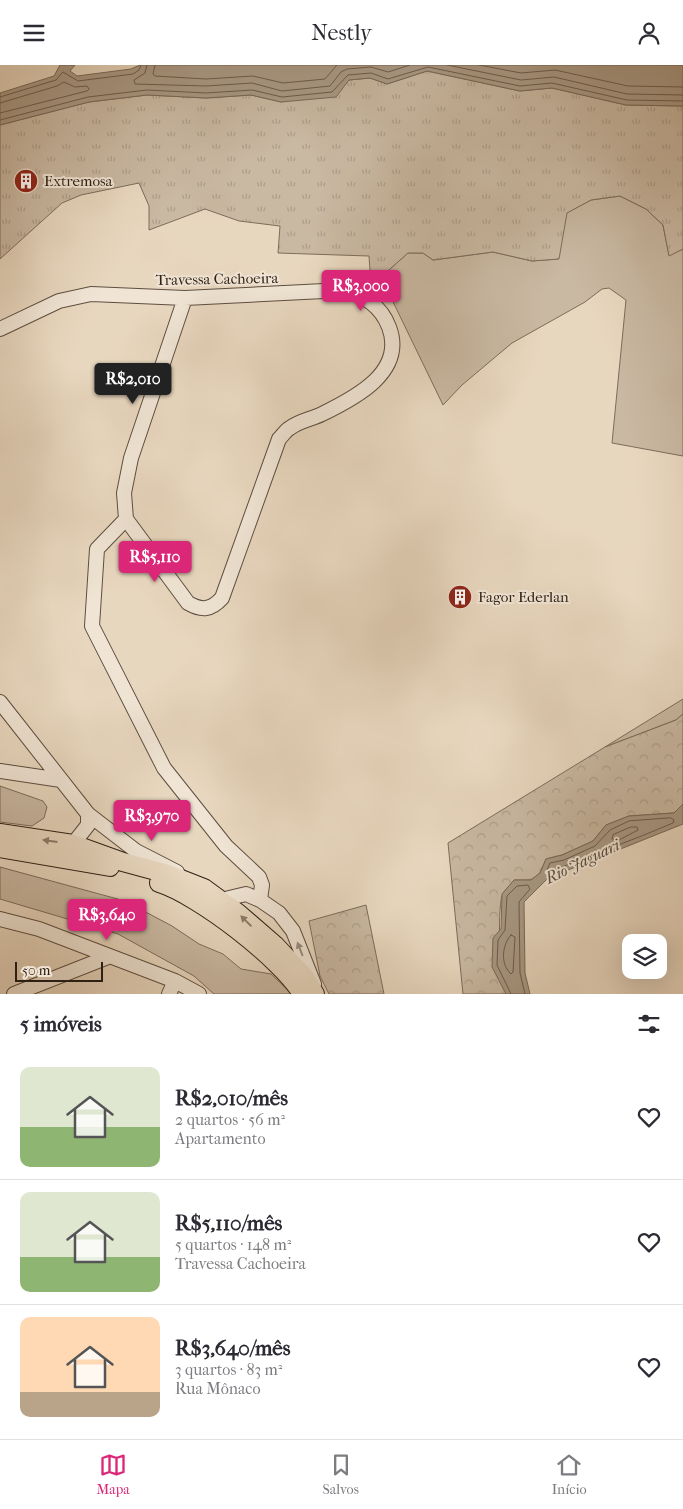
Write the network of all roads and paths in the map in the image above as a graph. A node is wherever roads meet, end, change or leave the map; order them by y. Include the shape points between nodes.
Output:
1 (185, 298) junction
2 (0, 329) edge
3 (126, 519) junction
4 (0, 703) edge
5 (0, 771) edge
6 (61, 780) junction
7 (88, 814) junction
8 (0, 833) edge
9 (73, 844) junction
10 (0, 847) edge
11 (204, 888) junction
12 (221, 900) junction
13 (260, 900) junction
14 (0, 919) edge
15 (108, 957) junction
16 (172, 988) edge
17 (14, 994) edge
18 (199, 994) edge
19 (302, 994) edge
20 (316, 994) edge

1 - 2 street, Travessa Cachoeira via 91,294 59,301
1 - 3 street via 131,458 124,493
1 - 3 street, Travessa Cachoeira via 344,291 360,294 385,317 394,340 391,358 369,388 321,415 290,427 279,439 222,598 214,606 197,608 188,603
3 - 13 street via 97,549 92,626 164,768 221,839 259,877 262,885
4 - 6 street
5 - 6 street
6 - 7 street
7 - 9 street via 88,825
7 - 11 street via 136,851
9 -> 8 main road
9 - 11 main road
10 - 19 main road via 106,866 170,886 222,918 256,945
11 - 12 main road
12 - 13 street via 246,894
20 -> 12 main road via 304,976 274,945
20 -> 13 street via 294,931 279,913
14 - 15 street via 39,929
15 - 16 street
15 - 17 street
16 - 18 street

